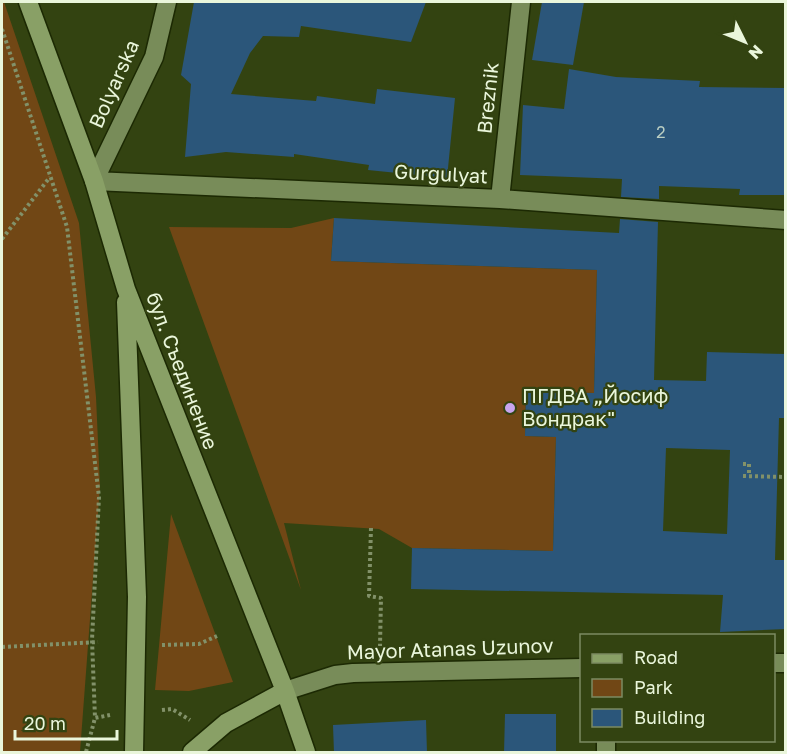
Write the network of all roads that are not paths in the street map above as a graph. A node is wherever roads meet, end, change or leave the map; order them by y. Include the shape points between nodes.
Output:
1 (28, 2) edge
2 (167, 2) edge
3 (521, 2) edge
4 (94, 182) junction
5 (500, 199) junction
6 (786, 220) edge
7 (126, 289) junction
8 (580, 668) edge
9 (285, 691) junction
10 (199, 746) edge
11 (134, 753) edge
12 (306, 753) edge

1 - 4 main road, бул. Съединение
2 - 4 street, Bolyarska via 154,57
3 - 5 street, Breznik
4 - 5 street, Gurgulyat
4 - 7 main road, бул. Съединение
5 - 6 street, Gurgulyat
7 - 9 main road, бул. Съединение
7 - 11 main road via 137,597
8 - 9 street, Mayor Atanas Uzunov via 379,671 335,675
9 - 10 main road via 241,714
9 - 12 main road, бул. Съединение

